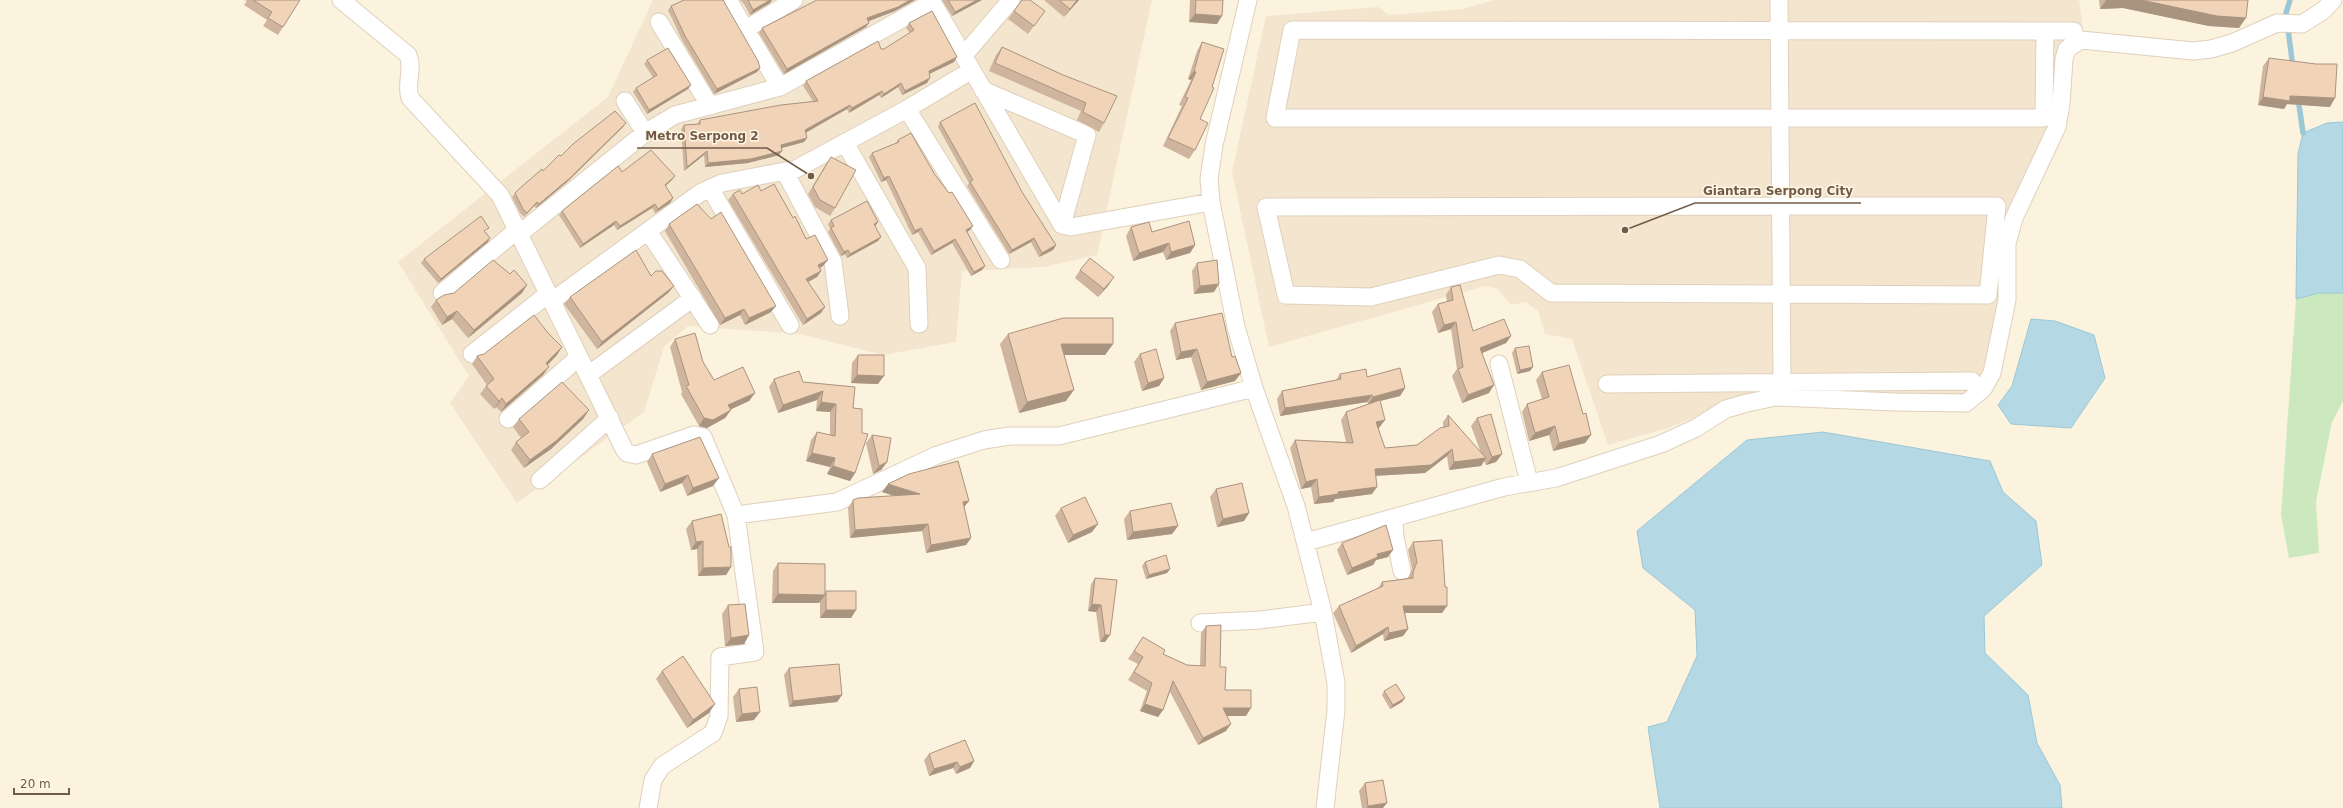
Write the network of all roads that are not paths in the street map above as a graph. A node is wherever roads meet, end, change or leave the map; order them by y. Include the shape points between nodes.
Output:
1 (341, 0) edge
2 (728, 0) edge
3 (794, 0) edge
4 (1010, 0) edge
5 (1248, 0) edge
6 (1779, 0) edge
7 (2332, 0) edge
8 (932, 1) edge
9 (659, 22) dead end
10 (746, 29) junction
11 (1780, 31) junction
12 (2045, 31) junction
13 (2074, 31) dead end
14 (964, 55) junction
15 (972, 70) junction
16 (780, 87) junction
17 (984, 90) junction
18 (624, 100) dead end
19 (710, 106) junction
20 (907, 109) junction
21 (1780, 118) junction
22 (645, 133) junction
23 (845, 143) junction
24 (785, 172) junction
25 (710, 188) junction
26 (1211, 202) junction
27 (1780, 206) junction
28 (1062, 225) junction
29 (648, 230) junction
30 (518, 232) junction
31 (1001, 260) dead end
32 (442, 293) dead end
33 (1781, 294) junction
34 (550, 298) junction
35 (693, 298) junction
36 (840, 316) dead end
37 (919, 324) dead end
38 (710, 325) dead end
39 (790, 325) dead end
40 (472, 354) dead end
41 (579, 357) junction
42 (1499, 364) dead end
43 (588, 375) junction
44 (1972, 381) dead end
45 (1782, 383) junction
46 (1607, 384) dead end
47 (1254, 388) junction
48 (508, 418) dead end
49 (610, 418) junction
50 (540, 480) dead end
51 (1529, 482) junction
52 (736, 515) junction
53 (1394, 519) junction
54 (1306, 542) junction
55 (1402, 571) dead end
56 (1323, 612) junction
57 (1200, 623) dead end
58 (648, 808) edge
59 (1325, 808) edge

1 - 30 street via 408,56 410,98 500,195
2 - 10 street
3 - 10 street
4 - 14 street
5 - 26 street via 1214,145 1209,179
6 - 11 street
7 - 51 street via 2308,22 2277,23 2232,43 2211,49 2193,51 2081,40 2067,49 2057,127 2014,218 2007,244 2007,300 1992,373 1983,389 1966,402 1776,397 1726,408 1696,428 1661,444 1556,478
8 - 14 street
8 - 16 street
9 - 19 street
10 - 16 street
11 - 12 street
11 - 21 street
11 - 21 street via 1292,30 1275,118
12 - 13 street
12 - 21 street via 2044,118
14 - 15 street
15 - 17 street
15 - 20 street
16 - 19 street
17 - 28 street
17 - 28 street via 1087,135
18 - 22 street
19 - 22 street via 675,115
20 - 23 street
20 - 31 street
21 - 27 street
22 - 30 street
23 - 24 street via 796,169
23 - 37 street via 917,268
24 - 25 street via 722,183
24 - 36 street via 833,262
25 - 29 street
25 - 39 street
26 - 28 street via 1071,227
26 - 47 street via 1236,327
27 - 33 street
27 - 33 street via 1997,206 1988,295
27 - 33 street via 1266,207 1286,296 1371,297 1499,265 1520,269 1551,293
29 - 34 street
29 - 35 street
30 - 32 street
30 - 34 street
33 - 45 street
34 - 40 street
34 - 41 street
35 - 38 street
35 - 43 street
41 - 43 street
41 - 48 street
42 - 51 street
43 - 49 street
44 - 45 street
45 - 46 street
47 - 52 street via 1059,436 1010,436 984,440 937,455 837,502
47 - 54 street via 1296,506
49 - 50 street
49 - 52 street via 624,449 636,455 694,436 703,437
51 - 53 street
52 - 58 street via 756,652 720,657 719,716 713,733 662,766 653,780
53 - 54 street
53 - 55 street via 1394,537
54 - 56 street
56 - 57 street via 1260,620
56 - 59 street via 1336,683 1336,710

